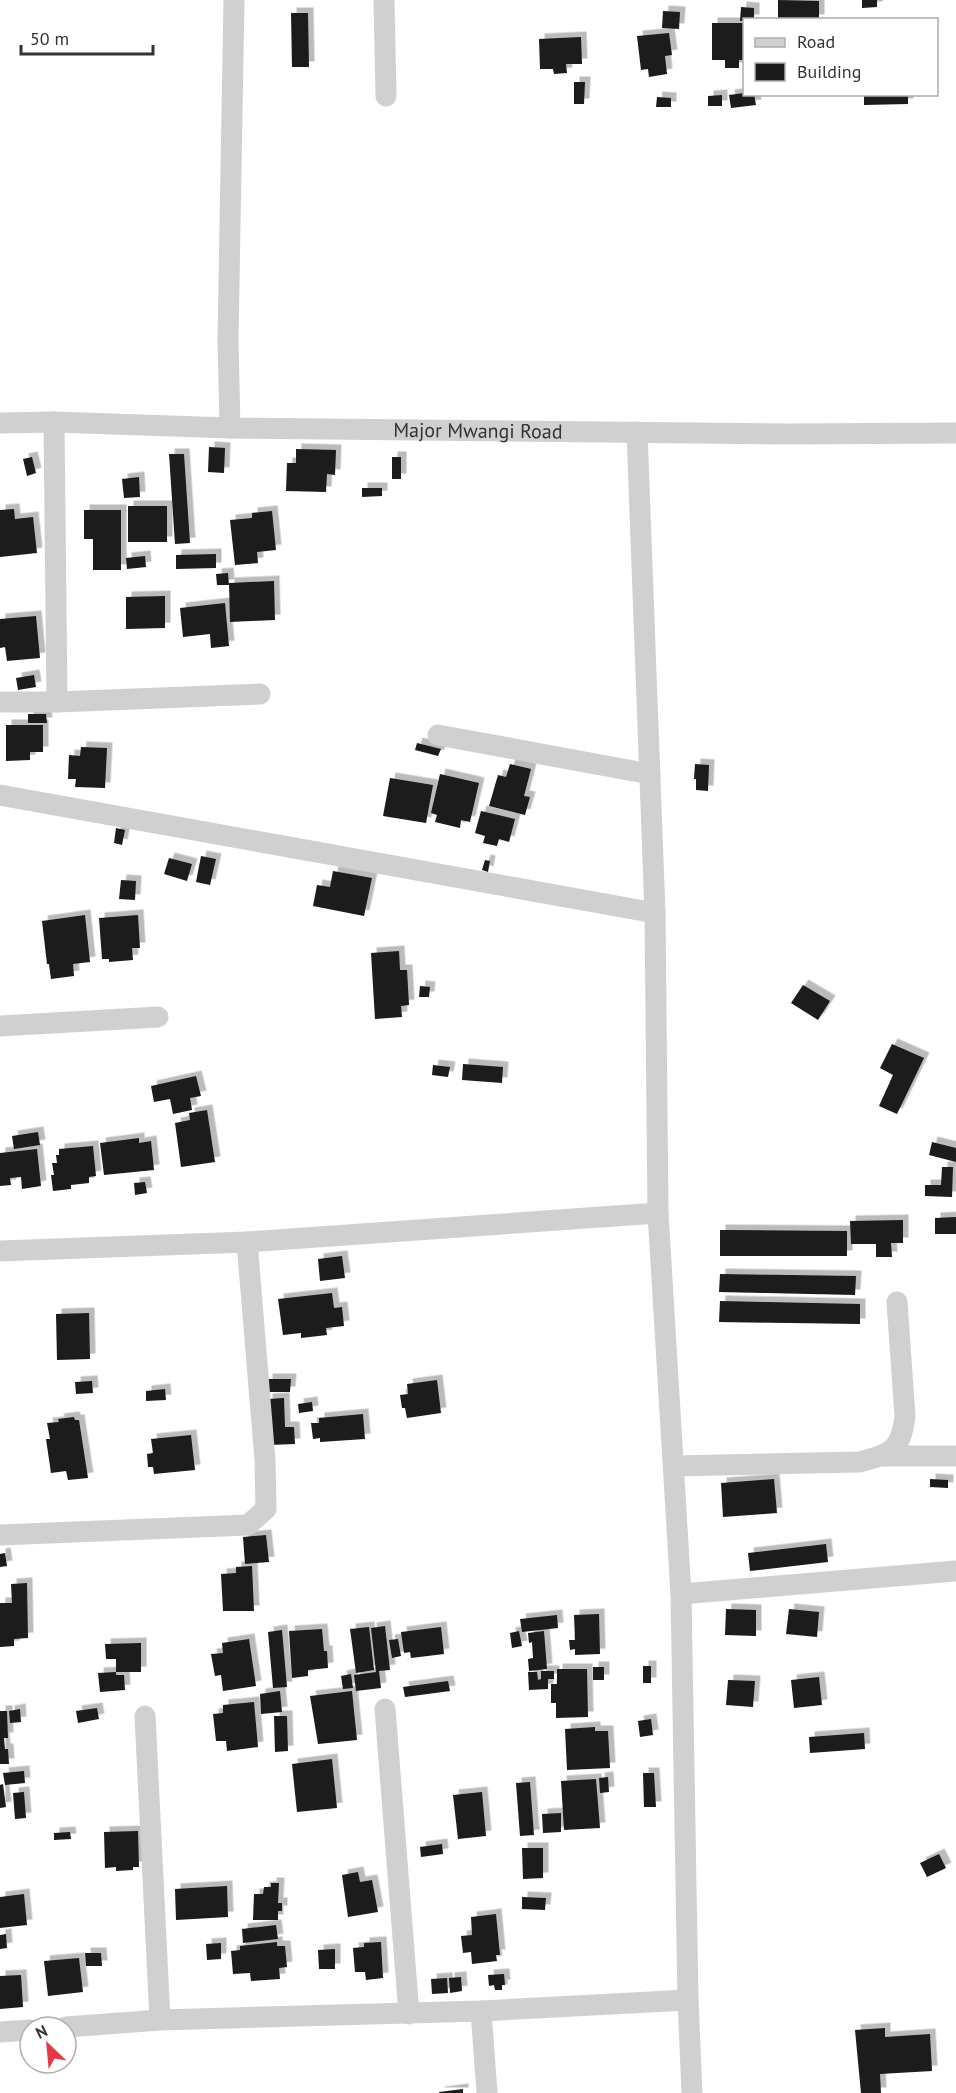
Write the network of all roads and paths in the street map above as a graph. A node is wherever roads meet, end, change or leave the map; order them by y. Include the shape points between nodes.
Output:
1 (234, 0) edge
2 (384, 0) edge
3 (386, 96) dead end
4 (54, 422) junction
5 (0, 423) edge
6 (230, 428) junction
7 (637, 432) junction
8 (956, 433) edge
9 (260, 694) dead end
10 (0, 702) edge
11 (57, 702) junction
12 (438, 735) dead end
13 (650, 774) junction
14 (0, 795) edge
15 (655, 913) junction
16 (158, 1017) dead end
17 (0, 1026) edge
18 (658, 1213) junction
19 (247, 1242) junction
20 (0, 1251) edge
21 (897, 1302) dead end
22 (883, 1456) junction
23 (956, 1456) edge
24 (675, 1466) junction
25 (0, 1535) edge
26 (956, 1571) edge
27 (681, 1594) junction
28 (385, 1709) dead end
29 (145, 1716) dead end
30 (688, 2000) junction
31 (481, 2012) junction
32 (409, 2014) junction
33 (160, 2020) junction
34 (78, 2026) edge
35 (18, 2031) edge
36 (0, 2032) edge
37 (487, 2093) edge
38 (692, 2093) edge

1 - 6 street
2 - 3 street
4 - 5 street, Major Mwangi Road
4 - 6 street, Major Mwangi Road
4 - 11 street
6 - 7 street, Major Mwangi Road
7 - 8 street, Major Mwangi Road
7 - 13 street
9 - 11 street
10 - 11 street
12 - 13 street
13 - 15 street
14 - 15 street
15 - 18 street
16 - 17 street
18 - 19 street
18 - 24 street
19 - 20 street
19 - 25 street via 266,1509 248,1525
21 - 22 street via 905,1416 896,1447
22 - 23 street
22 - 24 street via 859,1462
24 - 27 street
26 - 27 street
27 - 30 street
28 - 32 street
29 - 33 street
30 - 31 street
30 - 38 street
31 - 32 street
31 - 37 street
32 - 33 street
33 - 34 street
35 - 36 street

